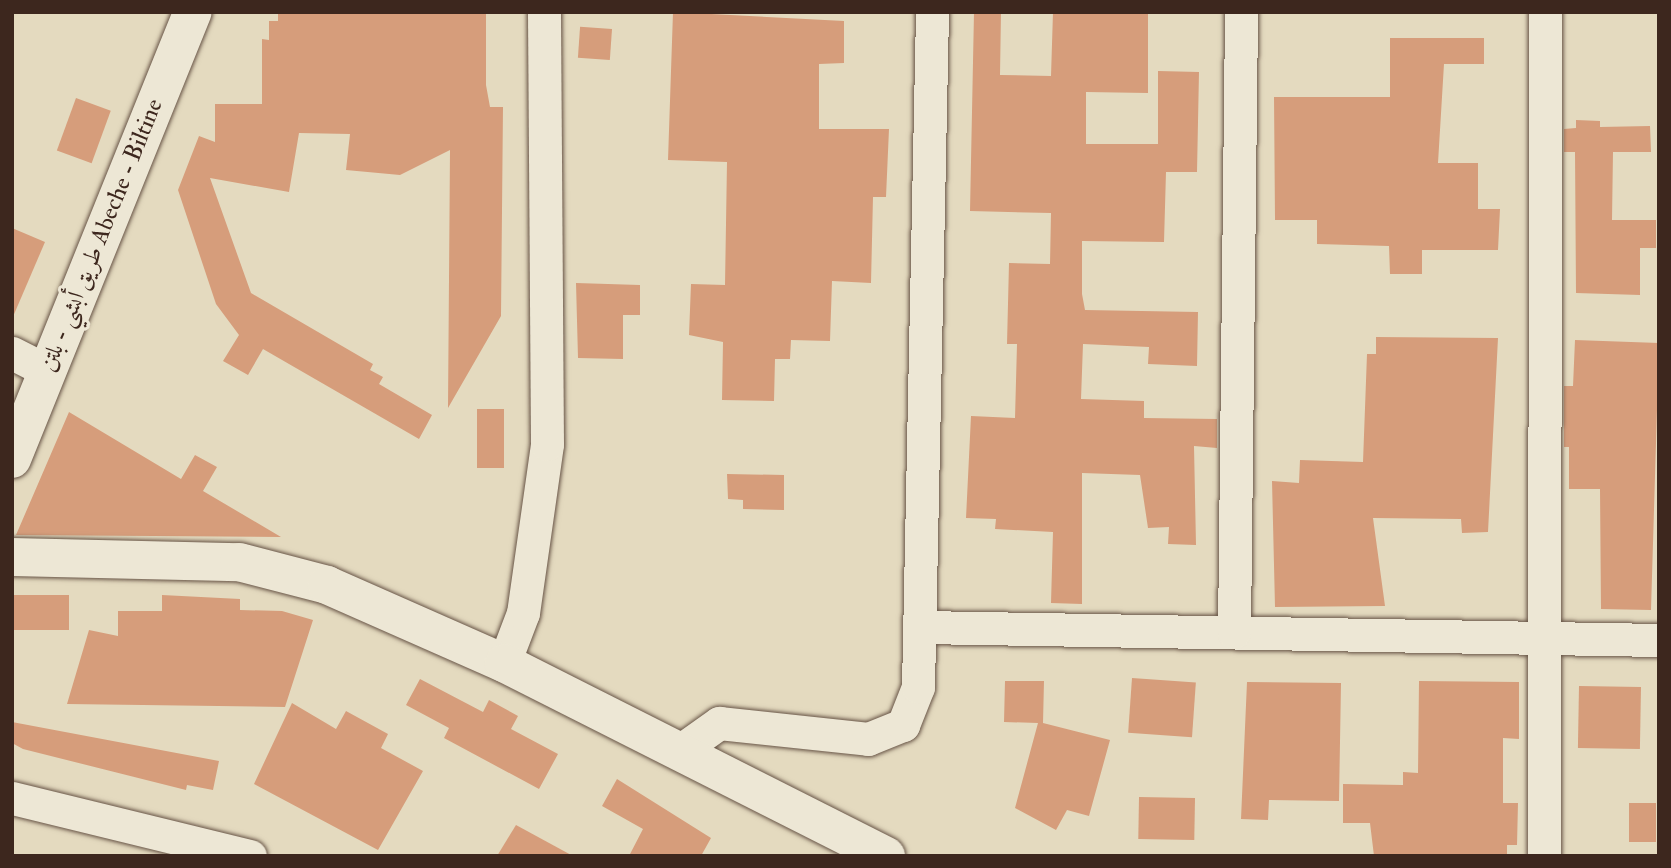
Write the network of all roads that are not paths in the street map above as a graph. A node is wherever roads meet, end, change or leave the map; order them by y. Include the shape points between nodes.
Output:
1 (193, 12) edge
2 (544, 12) edge
3 (932, 12) edge
4 (1241, 12) edge
5 (1545, 12) edge
6 (28, 361) edge
7 (12, 459) edge
8 (12, 557) edge
9 (922, 627) junction
10 (1234, 632) junction
11 (1659, 640) edge
12 (1544, 641) junction
13 (504, 663) junction
14 (681, 750) junction
15 (12, 798) edge
16 (250, 856) edge
17 (886, 856) edge
18 (1544, 856) edge

1 - 6 street, طريق أبشي - بلتن Abeche - Biltine
2 - 13 street via 547,444 523,613
3 - 9 street
4 - 10 street
5 - 12 street
6 - 7 street, طريق أبشي - بلتن Abeche - Biltine
8 - 13 street via 239,562 327,585
9 - 10 street
9 - 14 street via 918,687 902,725 868,739 719,723
10 - 12 street
11 - 12 street
12 - 18 street
13 - 14 street
14 - 17 street
15 - 16 street

